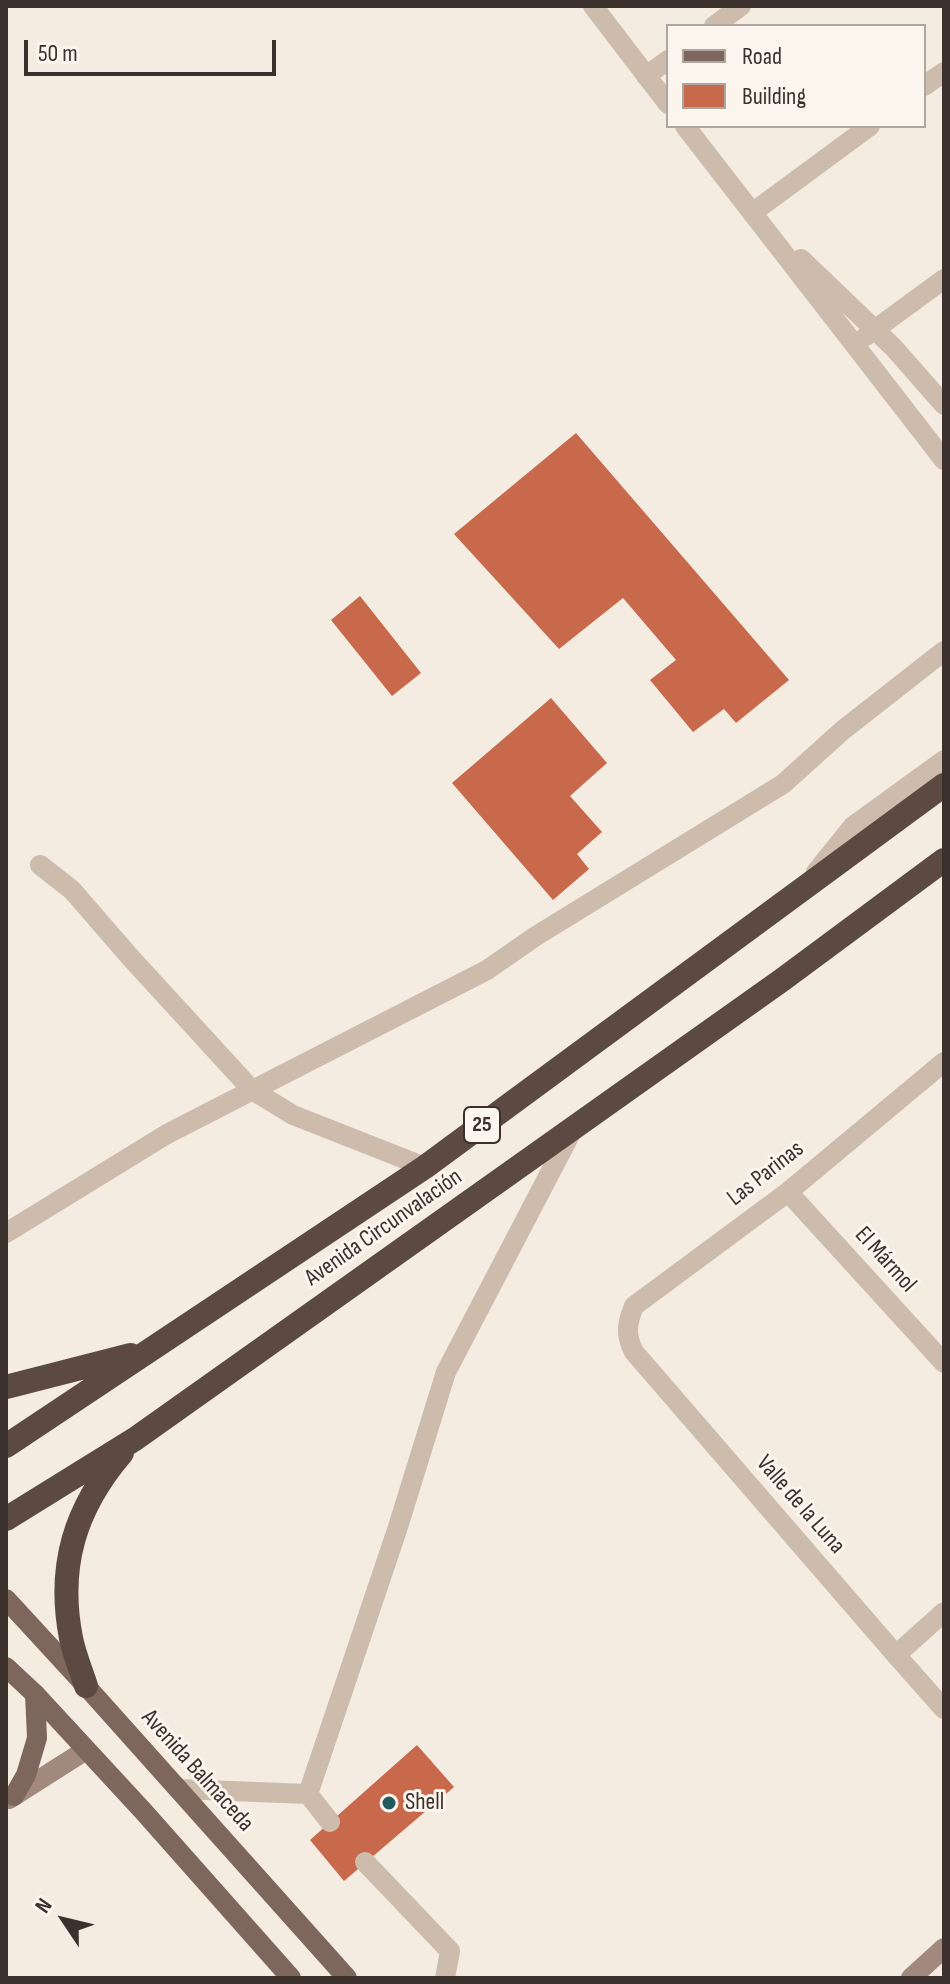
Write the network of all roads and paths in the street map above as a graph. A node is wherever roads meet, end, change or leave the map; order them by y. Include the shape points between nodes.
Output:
1 (593, 6) edge
2 (741, 6) edge
3 (717, 24) edge
4 (666, 61) edge
5 (944, 72) edge
6 (646, 76) junction
7 (926, 85) edge
8 (666, 101) edge
9 (687, 128) edge
10 (867, 128) edge
11 (752, 213) junction
12 (944, 279) edge
13 (876, 330) junction
14 (853, 344) junction
15 (944, 405) edge
16 (944, 460) edge
17 (944, 651) edge
18 (944, 760) edge
19 (944, 785) edge
20 (944, 860) edge
21 (40, 865) dead end
22 (800, 892) junction
23 (944, 1062) edge
24 (252, 1090) junction
25 (573, 1129) junction
26 (425, 1167) junction
27 (788, 1192) junction
28 (6, 1233) edge
29 (627, 1330) joint
30 (153, 1350) junction
31 (944, 1363) edge
32 (6, 1387) edge
33 (135, 1439) junction
34 (6, 1446) edge
35 (6, 1519) edge
36 (6, 1599) edge
37 (944, 1612) edge
38 (896, 1655) junction
39 (6, 1667) edge
40 (86, 1686) junction
41 (35, 1694) junction
42 (944, 1709) edge
43 (86, 1750) junction
44 (179, 1789) junction
45 (308, 1794) junction
46 (10, 1798) edge
47 (330, 1822) dead end
48 (365, 1862) dead end
49 (944, 1948) edge
50 (291, 1978) edge
51 (347, 1978) edge
52 (445, 1978) edge
53 (911, 1978) edge

1 - 6 street
2 - 3 street
4 - 6 street
5 - 7 street
6 - 8 street
9 - 11 street
10 - 11 street
11 - 13 street
11 - 14 street
12 - 13 street
13 - 14 street
13 - 15 street
14 - 16 street
17 - 24 street via 783,784 487,970
18 - 22 street, Avenida Circunvalación via 853,826
19 - 22 highway, Avenida Circunvalación / 25
20 - 25 highway, Avenida Circunvalación / 25
21 - 24 street via 72,890
22 - 26 highway, Avenida Circunvalación / 25
23 - 27 street, Las Parinas
24 - 26 street via 293,1115
24 - 28 street via 167,1134
25 - 33 highway, Avenida Circunvalación / 25
25 - 45 street via 446,1372
26 - 30 highway, Avenida Circunvalación / 25
27 - 29 street, Las Parinas via 634,1306
27 - 31 street, El Mármol
29 - 38 street, Valle de la Luna via 634,1352
30 - 32 highway
30 - 34 highway, Avenida Circunvalación / 25
33 - 35 highway, Avenida Circunvalación / 25
33 - 40 highway via 85,1506 70,1555 67,1612
36 - 40 main road, Avenida Balmaceda
37 - 38 street
38 - 42 street, Valle de la Luna
39 - 41 main road
40 - 44 main road, Avenida Balmaceda
41 - 43 main road
41 - 46 main road via 37,1738 26,1775
43 - 46 street
43 - 50 main road
44 - 45 street
44 - 51 main road, Avenida Balmaceda
45 - 47 street
48 - 52 street via 450,1951
49 - 53 street

